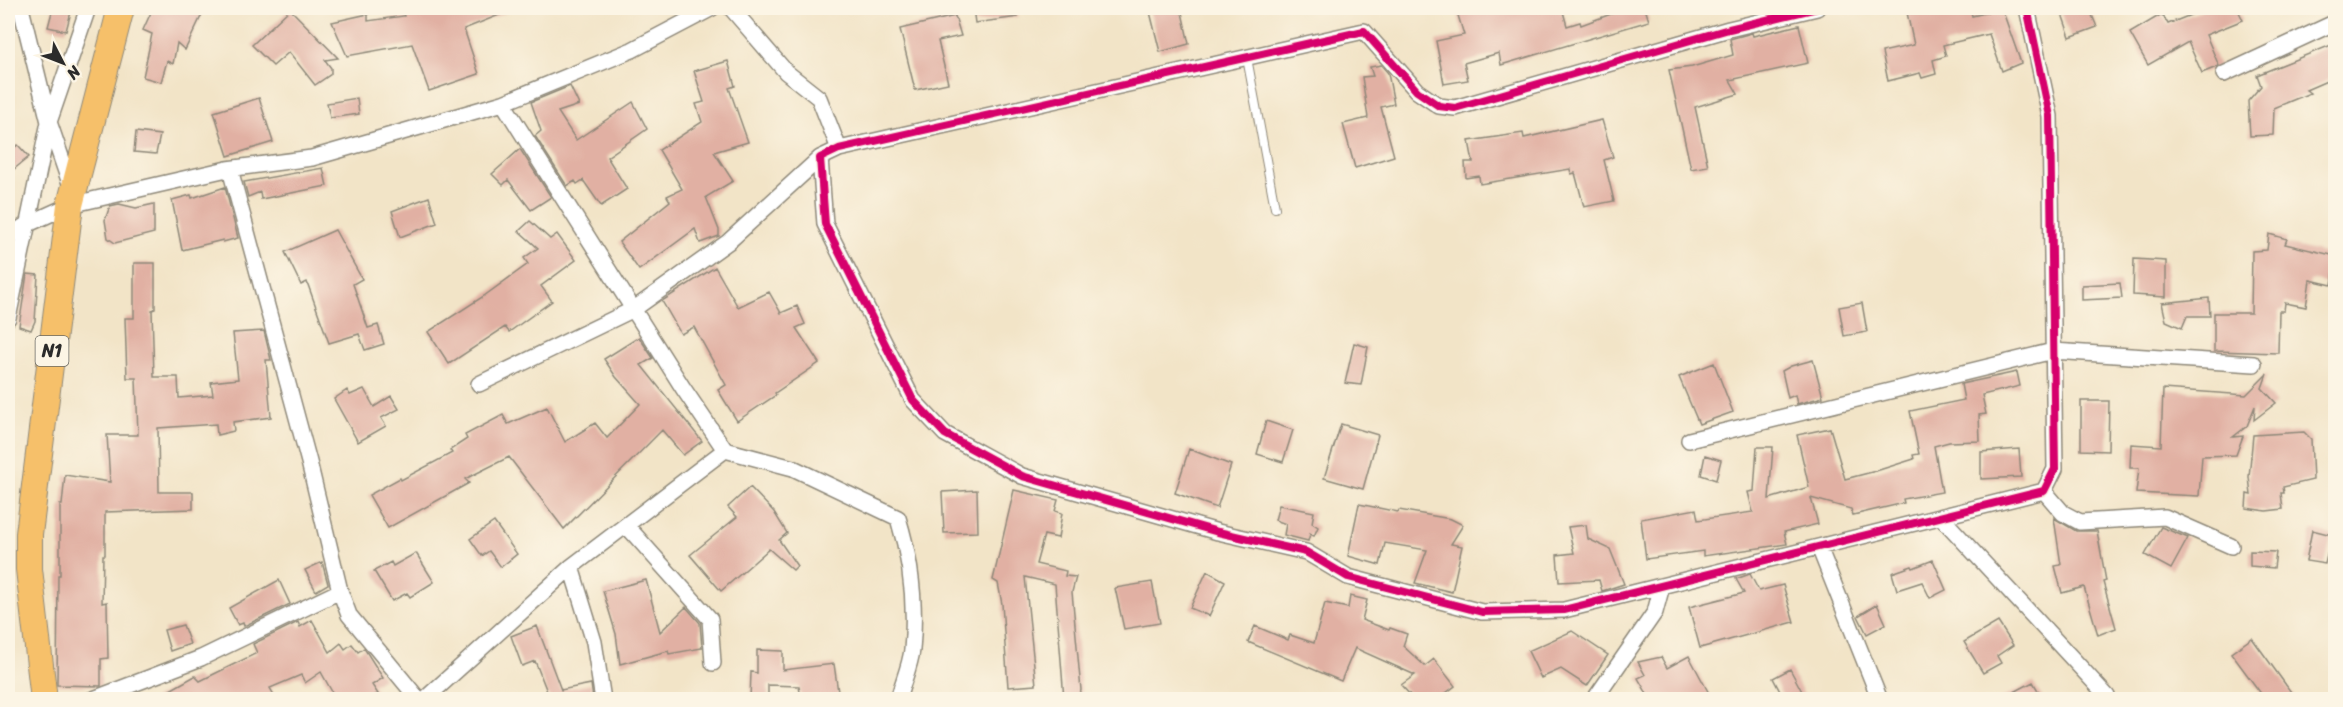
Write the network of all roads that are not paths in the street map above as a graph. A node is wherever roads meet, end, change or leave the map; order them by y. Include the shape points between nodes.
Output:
1 (21, 8) edge
2 (88, 8) edge
3 (121, 8) edge
4 (712, 8) edge
5 (731, 8) edge
6 (1817, 8) edge
7 (2027, 8) edge
8 (2336, 22) edge
9 (1247, 58) junction
10 (2224, 74) dead end
11 (503, 103) junction
12 (49, 122) junction
13 (839, 149) junction
14 (820, 158) junction
15 (230, 169) junction
16 (72, 198) junction
17 (1275, 208) dead end
18 (26, 225) junction
19 (8, 237) edge
20 (634, 309) junction
21 (8, 318) edge
22 (2053, 351) junction
23 (2254, 364) dead end
24 (479, 384) dead end
25 (1689, 440) dead end
26 (725, 450) junction
27 (2044, 491) junction
28 (1941, 517) junction
29 (626, 525) junction
30 (2231, 546) dead end
31 (1820, 547) junction
32 (571, 567) junction
33 (1662, 586) junction
34 (340, 591) junction
35 (713, 663) dead end
36 (2107, 696) dead end
37 (44, 699) edge
38 (91, 699) edge
39 (419, 699) edge
40 (424, 699) edge
41 (603, 699) edge
42 (898, 699) edge
43 (1594, 699) edge
44 (1880, 699) edge

1 - 12 street
2 - 12 street
3 - 16 highway, N1
4 - 11 street via 632,50
5 - 13 street via 786,72 819,98
6 - 9 street via 1729,29 1455,108 1439,106 1417,91 1364,31
7 - 22 street via 2050,116
8 - 10 street
9 - 13 street
9 - 17 lane
11 - 15 street via 312,158
11 - 20 street
12 - 16 street
12 - 18 street
13 - 14 street
14 - 20 street via 728,242
14 - 33 street via 825,224 913,400 945,434 1022,476 1218,532 1306,552 1348,577 1482,612 1564,610
15 - 16 street
15 - 34 street
16 - 18 street
16 - 37 highway, N1 via 29,534 28,569
18 - 19 street
18 - 21 street
20 - 24 street
20 - 26 street
22 - 23 street
22 - 25 street
22 - 27 street via 2055,469
26 - 29 street
26 - 42 street via 793,468 898,518 908,550 912,652
27 - 28 street
27 - 30 street via 2063,513 2080,522 2165,517
28 - 31 street
28 - 36 street
29 - 32 street
29 - 35 street via 710,619
31 - 33 street
31 - 44 street
32 - 40 street
32 - 41 street via 594,642
33 - 43 street via 1655,612
34 - 38 street via 201,658
34 - 39 street via 349,615

